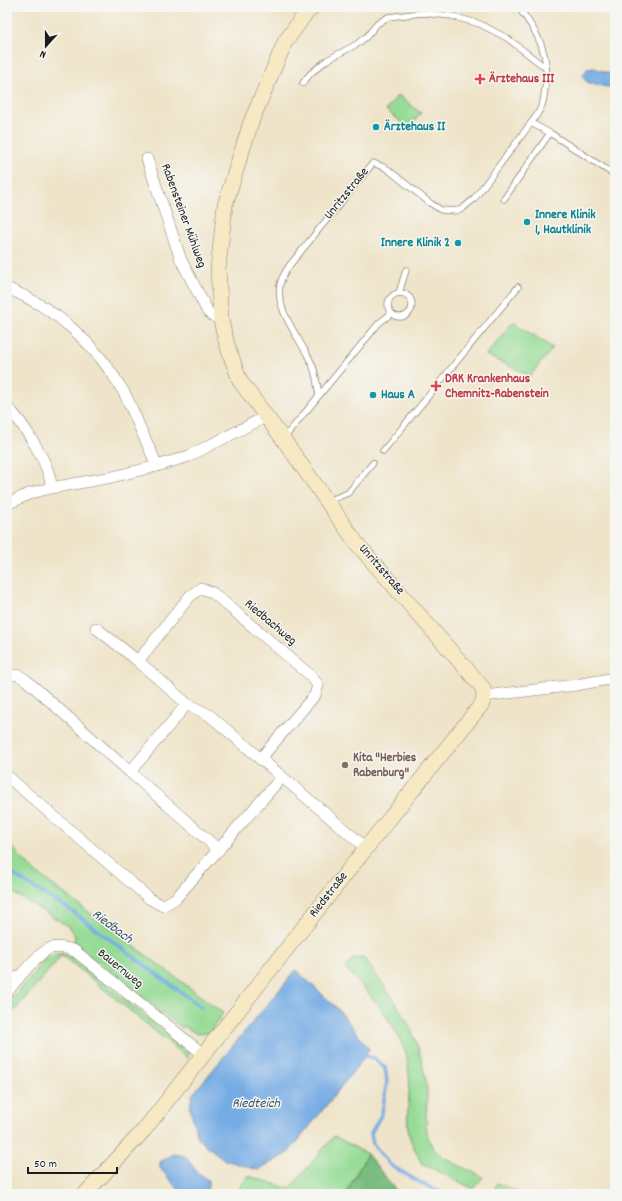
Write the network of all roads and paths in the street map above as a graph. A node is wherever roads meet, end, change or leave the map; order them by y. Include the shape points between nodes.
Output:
1 (518, 7) edge
2 (304, 9) edge
3 (546, 68) junction
4 (303, 83) dead end
5 (532, 123) junction
6 (550, 132) junction
7 (147, 159) dead end
8 (615, 175) edge
9 (504, 199) dead end
10 (406, 270) dead end
11 (518, 287) dead end
12 (7, 288) edge
13 (399, 293) junction
14 (391, 314) junction
15 (221, 321) junction
16 (320, 395) junction
17 (7, 407) edge
18 (267, 416) junction
19 (283, 439) junction
20 (383, 451) dead end
21 (373, 463) dead end
22 (157, 466) junction
23 (51, 488) junction
24 (328, 501) junction
25 (7, 504) edge
26 (96, 628) dead end
27 (138, 661) junction
28 (7, 675) edge
29 (615, 678) edge
30 (484, 696) junction
31 (187, 704) junction
32 (260, 759) junction
33 (130, 772) junction
34 (7, 776) edge
35 (281, 778) junction
36 (366, 848) junction
37 (219, 850) junction
38 (12, 977) edge
39 (7, 992) edge
40 (203, 1054) junction
41 (85, 1194) edge

1 - 3 lane, Unritzstraße via 532,24 544,48
2 - 15 street, Unritzstraße via 285,42 254,116 225,205 218,269
3 - 4 lane via 507,38 480,24 452,16 422,13 388,17 357,44 327,60
3 - 5 lane, Unritzstraße via 547,80 542,106
5 - 6 lane
5 - 16 lane, Unritzstraße via 474,198 462,209 455,211 441,210 386,168 373,163 289,266 283,275 279,296 312,363
6 - 8 lane
6 - 9 lane
7 - 15 street, Rabensteiner Mühlweg via 181,260 208,312
10 - 13 lane
11 - 20 lane
12 - 22 street via 44,307 88,343 124,392
13 - 14 lane via 388,300
13 - 14 lane via 409,297 411,310 404,316
14 - 16 lane via 379,323
15 - 18 street, Unritzstraße via 240,381
16 - 19 lane
17 - 23 street via 37,449 51,480
18 - 19 street, Unritzstraße
18 - 22 street via 189,456
19 - 24 street, Unritzstraße
21 - 24 lane via 348,493
22 - 23 street
23 - 25 street via 31,493
24 - 30 street, Unritzstraße via 358,544 483,688
26 - 27 street
27 - 31 street
27 - 32 street, Riedbachweg via 190,596 201,588 213,594 310,675 318,685 315,695
28 - 33 street via 18,675 26,680
29 - 30 street via 576,686
30 - 36 street, Riedstraße via 482,704
31 - 32 street via 209,715
31 - 33 street
32 - 35 street
33 - 37 street
34 - 37 street via 150,899 163,906 176,898
35 - 36 street
35 - 37 street
36 - 40 street, Riedstraße
38 - 39 street, Bauernweg
38 - 40 street, Bauernweg via 51,948 63,947 75,951
40 - 41 street, Riedstraße via 144,1130

